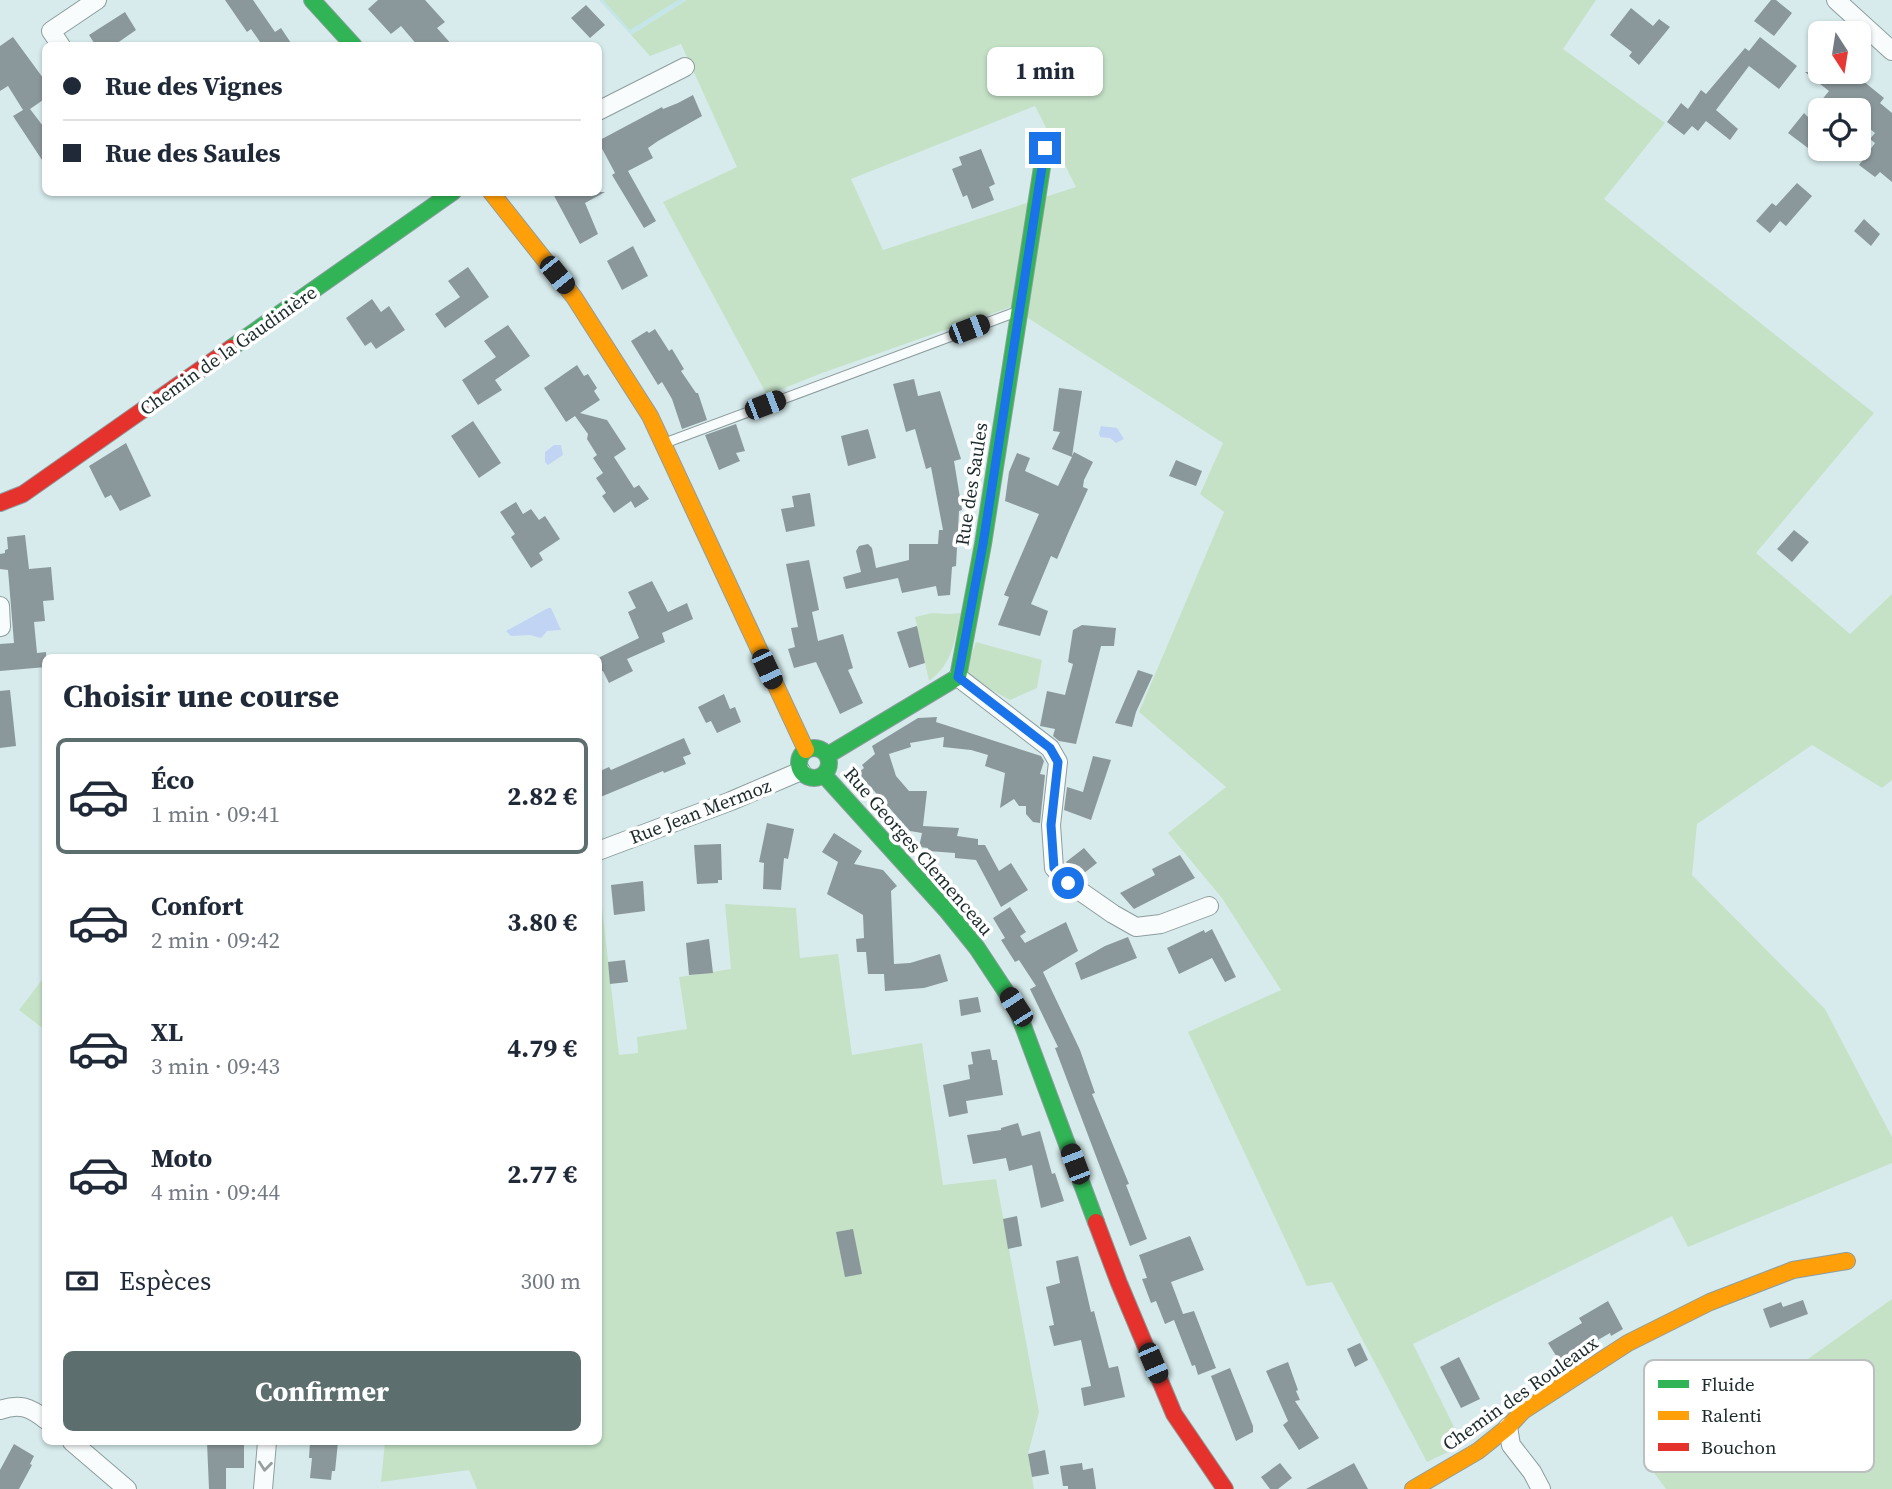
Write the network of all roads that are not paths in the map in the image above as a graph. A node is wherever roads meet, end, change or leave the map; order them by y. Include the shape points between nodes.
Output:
1 (97, 0) edge
2 (312, 0) edge
3 (1836, 0) edge
4 (58, 42) edge
5 (350, 42) edge
6 (1892, 51) edge
7 (685, 67) dead end
8 (602, 109) edge
9 (1045, 148) dead end
10 (447, 196) edge
11 (494, 196) edge
12 (1021, 310) junction
13 (662, 444) junction
14 (0, 503) edge
15 (0, 606) edge
16 (1, 627) edge
17 (958, 677) junction
18 (806, 750) junction
19 (828, 755) junction
20 (801, 771) junction
21 (824, 775) junction
22 (602, 849) edge
23 (1209, 906) dead end
24 (1847, 1261) dead end
25 (0, 1410) edge
26 (42, 1417) edge
27 (1508, 1427) junction
28 (76, 1445) edge
29 (268, 1445) edge
30 (127, 1489) edge
31 (263, 1489) edge
32 (1225, 1489) edge
33 (1413, 1489) edge
34 (1541, 1489) edge

1 - 4 street via 51,30
2 - 5 street
3 - 6 street
7 - 8 street
9 - 12 street, Rue des Saules
10 - 14 street, Chemin de la Gaudinière via 23,494
11 - 13 street via 575,297 650,416
12 - 13 lane
12 - 17 street, Rue des Saules
13 - 18 street
15 - 16 street
17 - 19 street
17 - 23 street via 1050,748 1058,762 1052,846 1054,868 1068,883 1136,927 1161,924
18 - 19 street via 816,747
18 - 20 street via 799,760
19 - 21 street via 830,765
20 - 21 street via 814,778
20 - 22 street, Rue Jean Mermoz
21 - 32 street, Rue Georges Clemenceau via 948,912 1016,1007 1119,1283 1174,1414
24 - 27 street, Chemin des Rouleaux via 1793,1270 1710,1302 1628,1343 1523,1411
25 - 26 street via 14,1405 32,1408
27 - 33 street, Chemin des Rouleaux via 1478,1451
27 - 34 street via 1511,1445
28 - 30 street
29 -> 31 street

